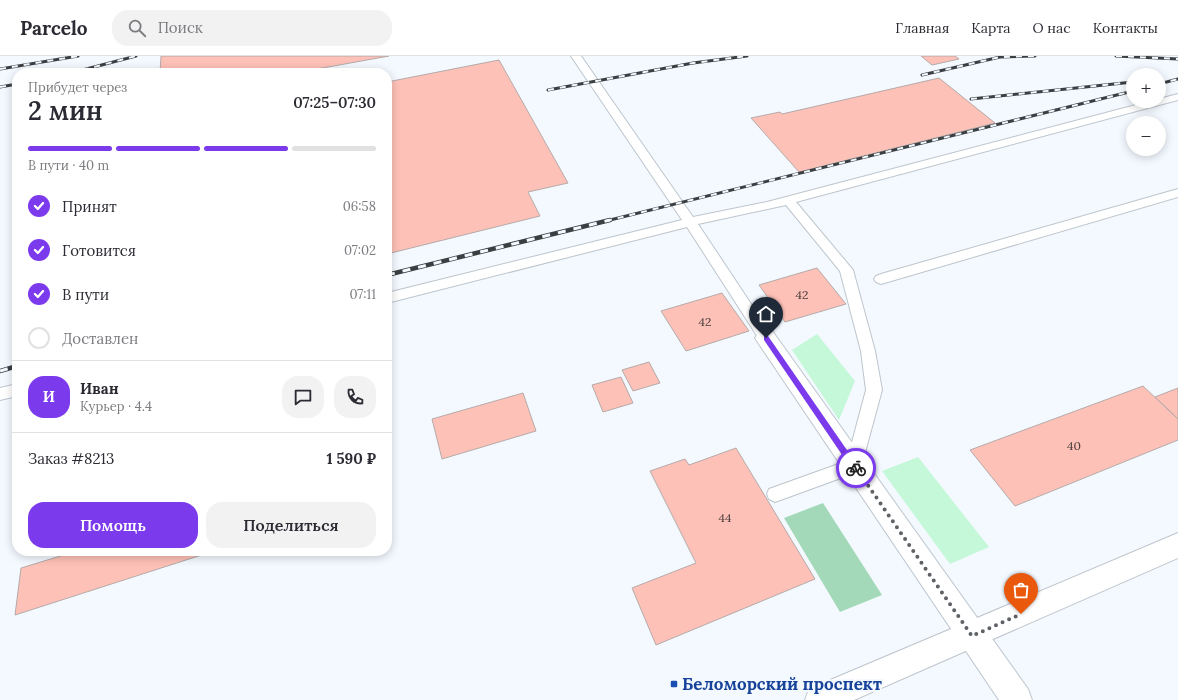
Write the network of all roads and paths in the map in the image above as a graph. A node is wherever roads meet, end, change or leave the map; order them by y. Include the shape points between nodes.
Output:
1 (576, 56) edge
2 (1178, 97) edge
3 (1178, 193) edge
4 (788, 200) junction
5 (690, 222) junction
6 (881, 278) dead end
7 (392, 297) edge
8 (766, 338) joint
9 (12, 391) edge
10 (0, 394) edge
11 (854, 466) junction
12 (775, 494) dead end
13 (1178, 545) edge
14 (972, 636) junction
15 (820, 700) edge
16 (1017, 700) edge

1 - 5 lane
2 - 4 lane
3 - 6 lane
4 - 5 lane
4 - 11 lane via 846,270 861,322 874,390
5 - 7 lane
5 - 8 lane
8 - 11 street
9 - 10 lane
11 - 12 lane
11 - 14 street
13 - 14 street
14 - 15 street
14 - 16 street

